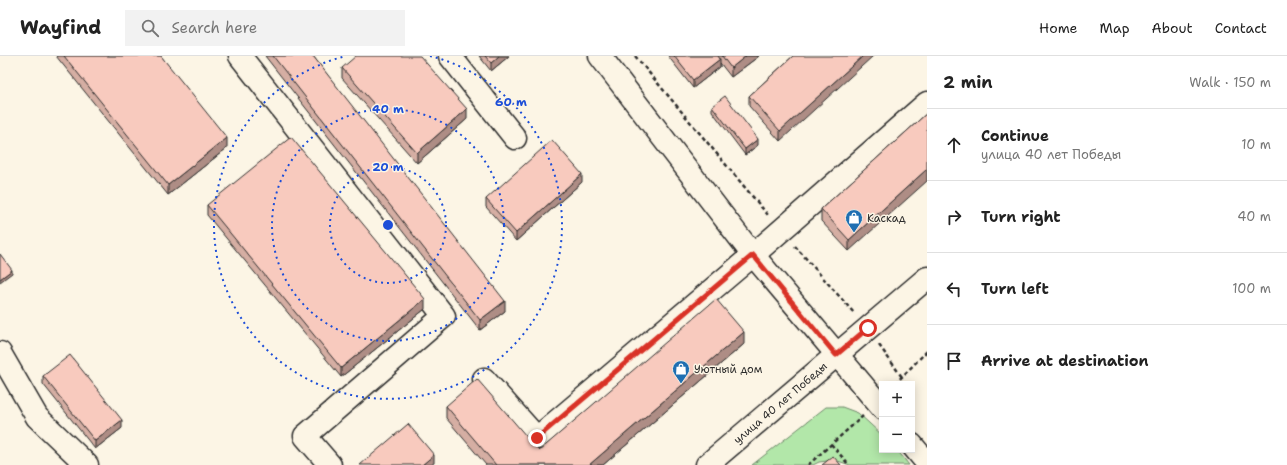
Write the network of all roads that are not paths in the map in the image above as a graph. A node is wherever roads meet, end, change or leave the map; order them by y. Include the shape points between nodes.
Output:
1 (240, 56) edge
2 (450, 56) edge
3 (600, 56) edge
4 (927, 103) edge
5 (515, 138) dead end
6 (753, 255) junction
7 (927, 278) edge
8 (0, 353) edge
9 (836, 355) junction
10 (484, 379) dead end
11 (879, 405) edge
12 (915, 449) edge
13 (927, 463) edge
14 (87, 465) edge
15 (330, 465) edge
16 (707, 465) edge

1 - 15 street via 444,316 305,436
2 - 5 street
3 - 6 street
4 - 6 street
6 - 9 street
6 - 10 street via 537,438
7 - 9 street, улица 40 лет Победы
8 - 14 street via 37,417
9 - 11 street
9 - 16 street, улица 40 лет Победы
12 - 13 street

